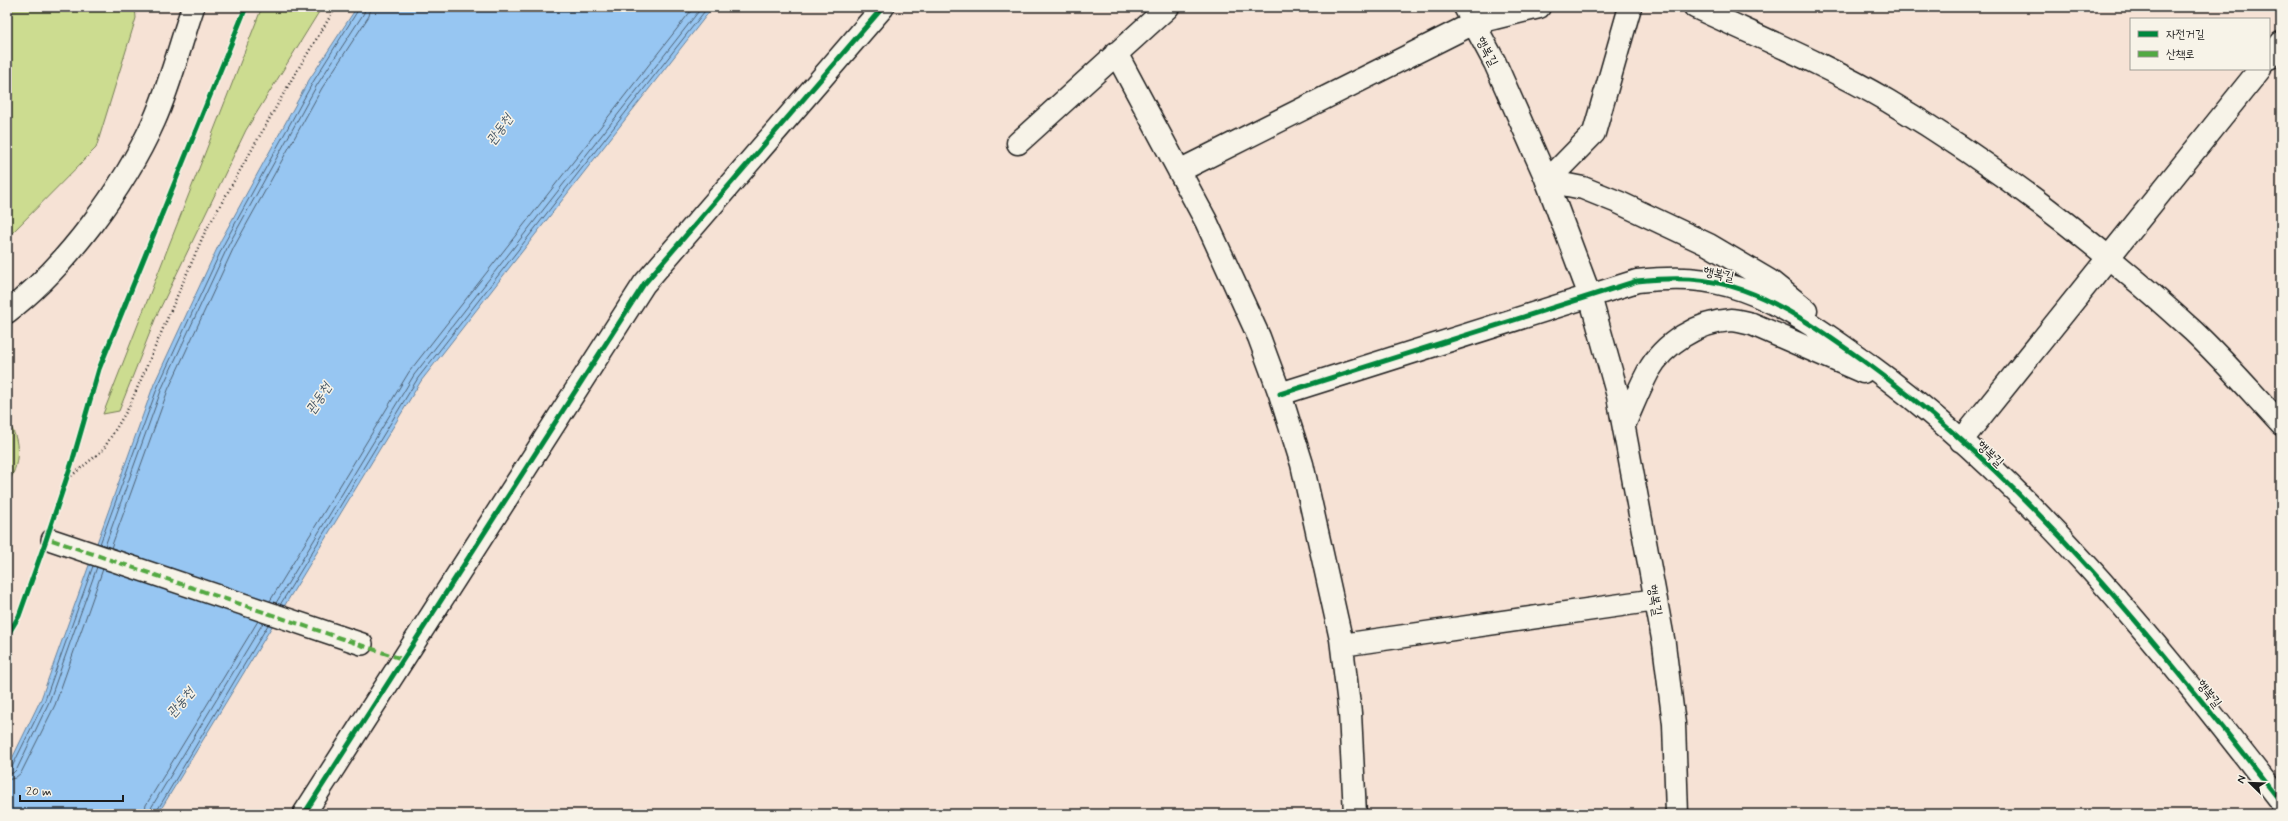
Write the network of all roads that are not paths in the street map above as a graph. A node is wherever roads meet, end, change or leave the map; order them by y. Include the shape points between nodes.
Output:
1 (194, 7) edge
2 (883, 7) edge
3 (1168, 7) edge
4 (1538, 7) edge
5 (1630, 7) edge
6 (1695, 7) edge
7 (1469, 15) edge
8 (2281, 44) edge
9 (1116, 53) junction
10 (2270, 57) edge
11 (2259, 70) edge
12 (1018, 143) dead end
13 (1179, 171) junction
14 (1547, 181) junction
15 (2108, 258) junction
16 (1590, 296) junction
17 (7, 312) edge
18 (1900, 388) junction
19 (1280, 394) junction
20 (2281, 424) edge
21 (1624, 425) junction
22 (1961, 440) junction
23 (52, 540) dead end
24 (1656, 600) junction
25 (362, 644) dead end
26 (1342, 645) junction
27 (2281, 802) edge
28 (304, 814) edge
29 (1355, 814) edge
30 (1677, 814) edge

1 - 17 street via 154,121 126,174 90,226 32,293
2 - 28 street via 644,284
3 - 9 street
4 - 7 street
5 - 14 street via 1594,132
6 - 15 street via 1886,100 1958,145 2067,223
7 - 13 street
7 - 14 street, 행복길 via 1496,63
8 - 10 street
9 - 12 street
9 - 13 street
11 - 15 street
13 - 19 street via 1206,221 1258,337
14 - 16 street, 행복길
14 - 18 street via 1590,191 1709,245 1770,281
15 - 20 street via 2194,332
15 - 22 street
16 - 18 street, 행복길 via 1637,281 1674,277 1709,281 1743,290 1779,306 1843,346
16 - 19 street
16 - 21 street, 행복길
18 - 21 street via 1770,330 1732,320 1714,322 1673,342 1661,354 1648,371
18 - 22 street, 행복길
19 - 26 street via 1304,472
21 - 24 street, 행복길
22 - 27 street, 행복길 via 2066,541 2131,614
23 - 25 street
24 - 26 street
24 - 30 street, 행복길 via 1674,724
26 - 29 street via 1350,713

